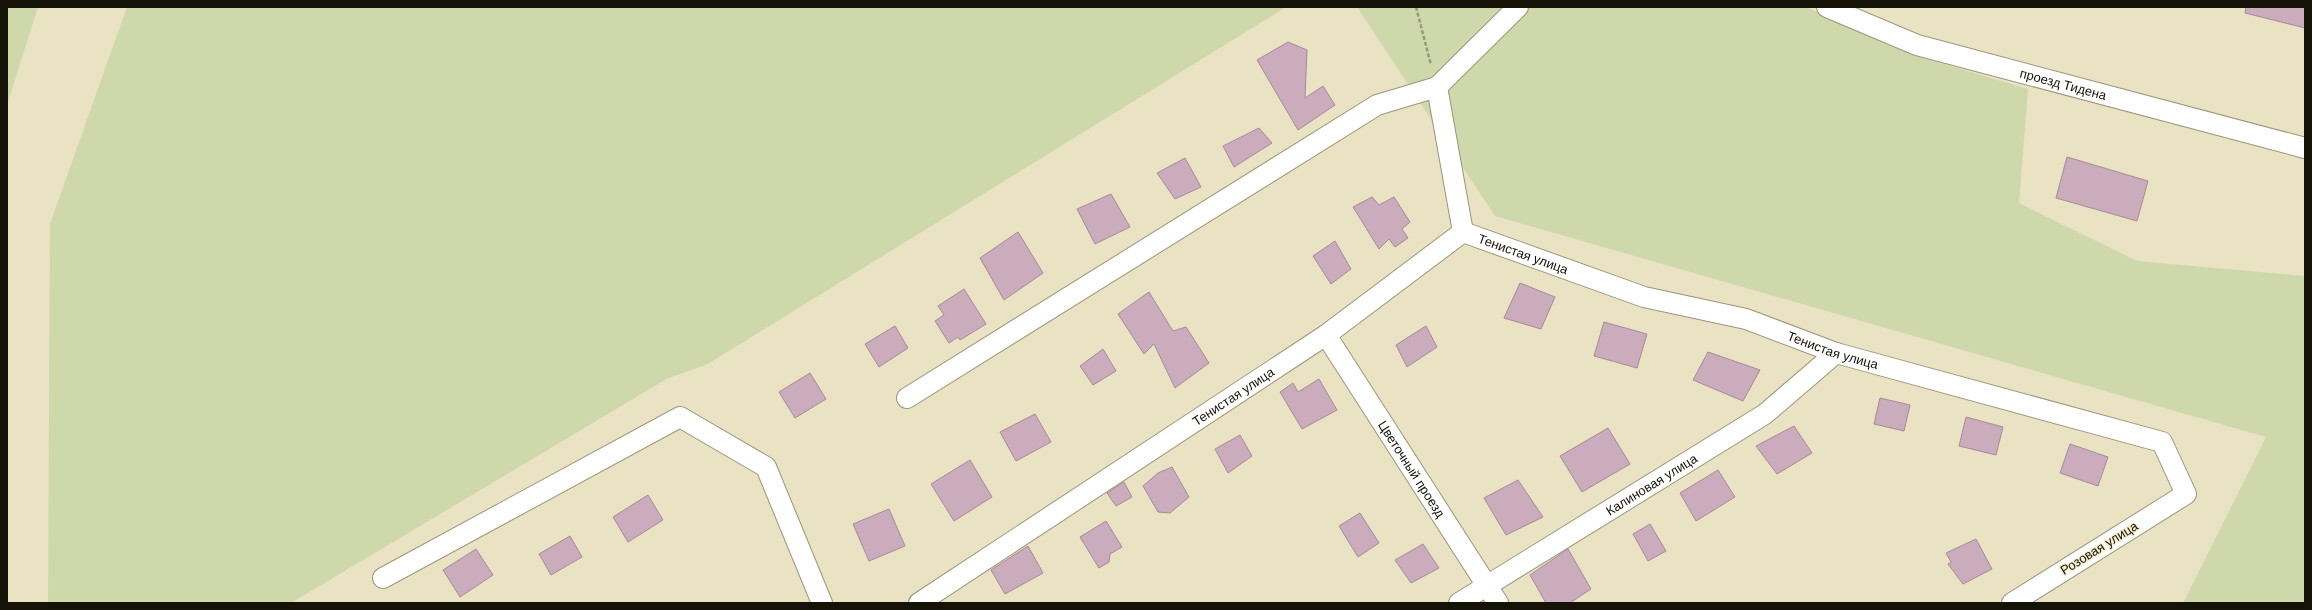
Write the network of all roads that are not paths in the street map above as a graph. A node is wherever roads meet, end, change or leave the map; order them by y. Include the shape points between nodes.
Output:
1 (1518, 7) edge
2 (1827, 7) edge
3 (1437, 87) junction
4 (2305, 148) edge
5 (1463, 232) junction
6 (1326, 336) junction
7 (1836, 353) junction
8 (907, 398) dead end
9 (2186, 494) joint
10 (383, 578) dead end
11 (1487, 585) junction
12 (822, 603) edge
13 (919, 603) edge
14 (1459, 603) edge
15 (1498, 603) edge
16 (2012, 603) edge

1 - 3 street
2 - 4 street, проезд Тидена via 1916,45
3 - 5 street
3 - 8 street via 1377,105
5 - 6 street, Тенистая улица
5 - 7 street, Тенистая улица via 1644,297 1746,319
6 - 11 street, Цветочный проезд
6 - 13 street, Тенистая улица
7 - 9 street, Тенистая улица via 2162,442
7 - 11 street, Калиновая улица via 1765,414
9 - 16 street, Розовая улица
10 - 12 street via 680,417 766,468
11 - 14 street, Калиновая улица
11 - 15 street, Цветочный проезд

